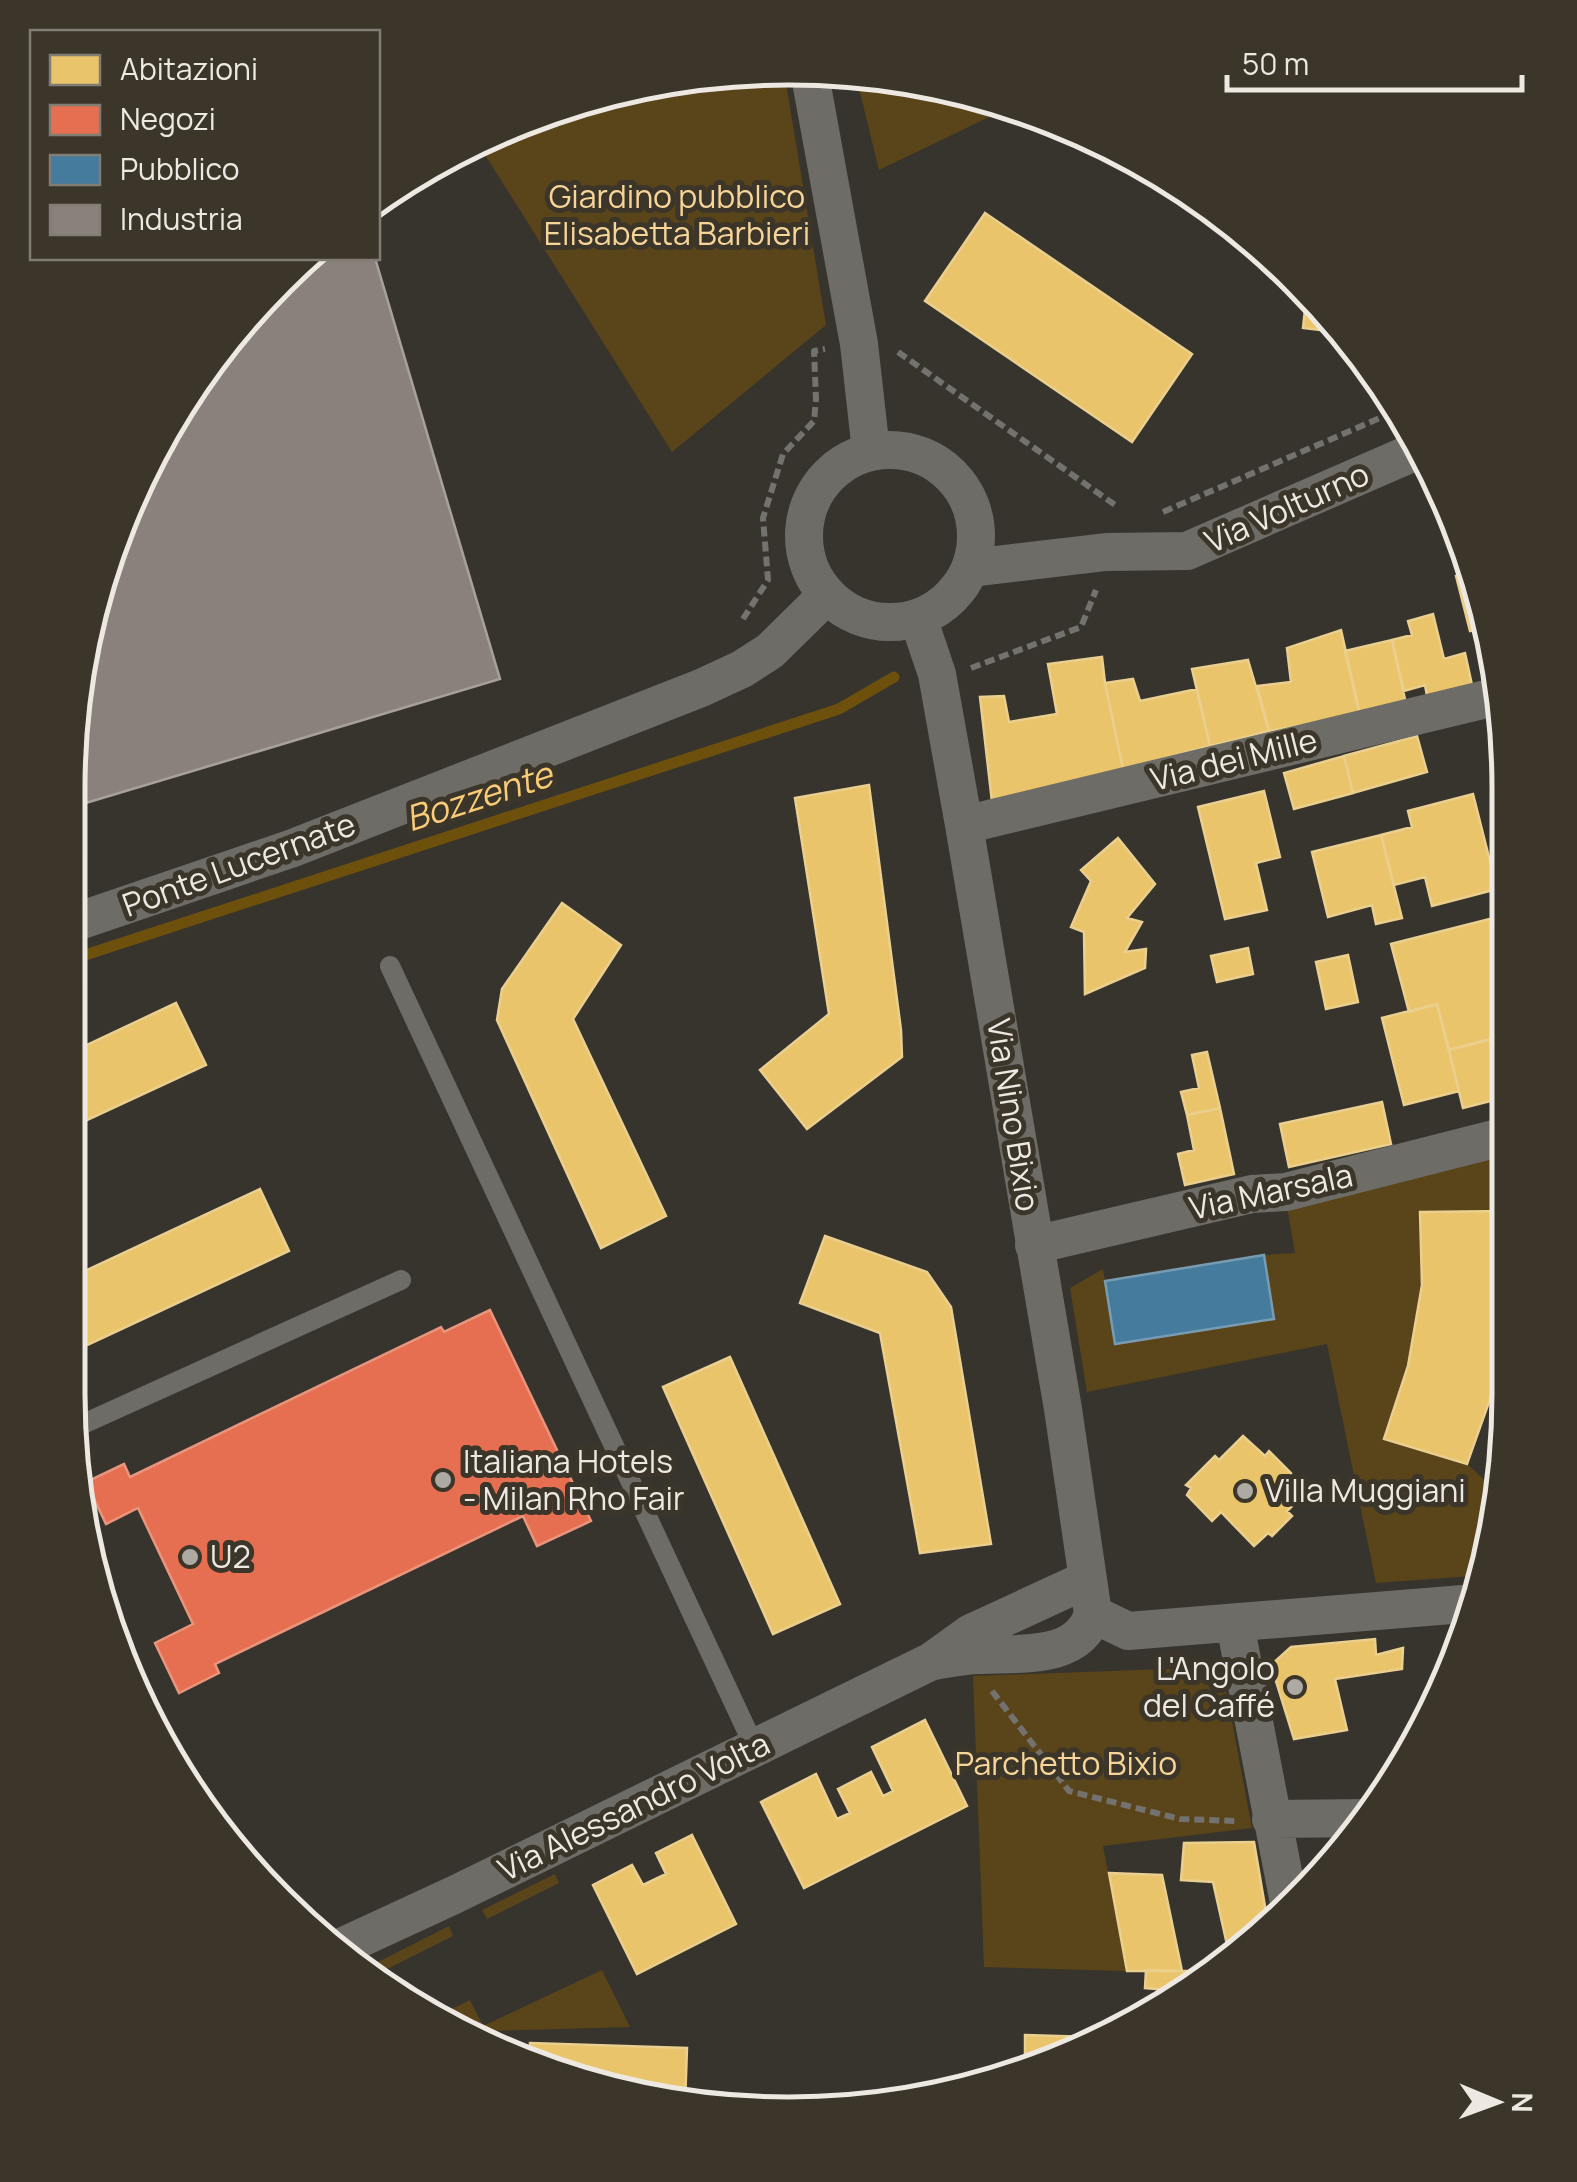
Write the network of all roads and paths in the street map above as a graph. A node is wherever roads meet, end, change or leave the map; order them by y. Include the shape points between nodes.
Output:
1 (812, 86) edge
2 (871, 452) junction
3 (1407, 455) edge
4 (971, 568) junction
5 (827, 595) junction
6 (918, 618) junction
7 (1486, 699) edge
8 (964, 825) junction
9 (85, 919) edge
10 (390, 966) dead end
11 (1492, 1140) edge
12 (1034, 1246) junction
13 (401, 1280) dead end
14 (86, 1423) edge
15 (1091, 1596) junction
16 (1460, 1604) edge
17 (1235, 1624) junction
18 (932, 1661) junction
19 (988, 1686) dead end
20 (755, 1748) junction
21 (1349, 1818) edge
22 (1256, 1820) junction
23 (1284, 1893) edge
24 (350, 1943) edge

1 - 2 street via 860,344
2 - 4 street via 917,454 956,480 976,522
2 - 5 street via 827,477 804,524 812,574
3 - 4 street, Via Volturno via 1188,551 1106,552
4 - 6 street via 959,590
5 - 6 street via 869,620
5 - 9 street, Ponte Lucernate via 770,651 702,688 292,848
6 - 8 street, Via Nino Bixio via 937,674
7 - 8 street, Via dei Mille
8 - 12 street, Via Nino Bixio
10 - 20 lane
11 - 12 street, Via Marsala
12 - 15 street, Via Nino Bixio
13 - 14 lane
15 - 17 street via 1128,1631
15 - 18 street via 971,1632
15 - 18 street via 1090,1624 1068,1644
16 - 17 street
17 - 22 street
18 - 20 street, Via Alessandro Volta
19 - 22 path via 1070,1791 1180,1818
20 - 24 street, Via Alessandro Volta
21 - 22 street
22 - 23 street

